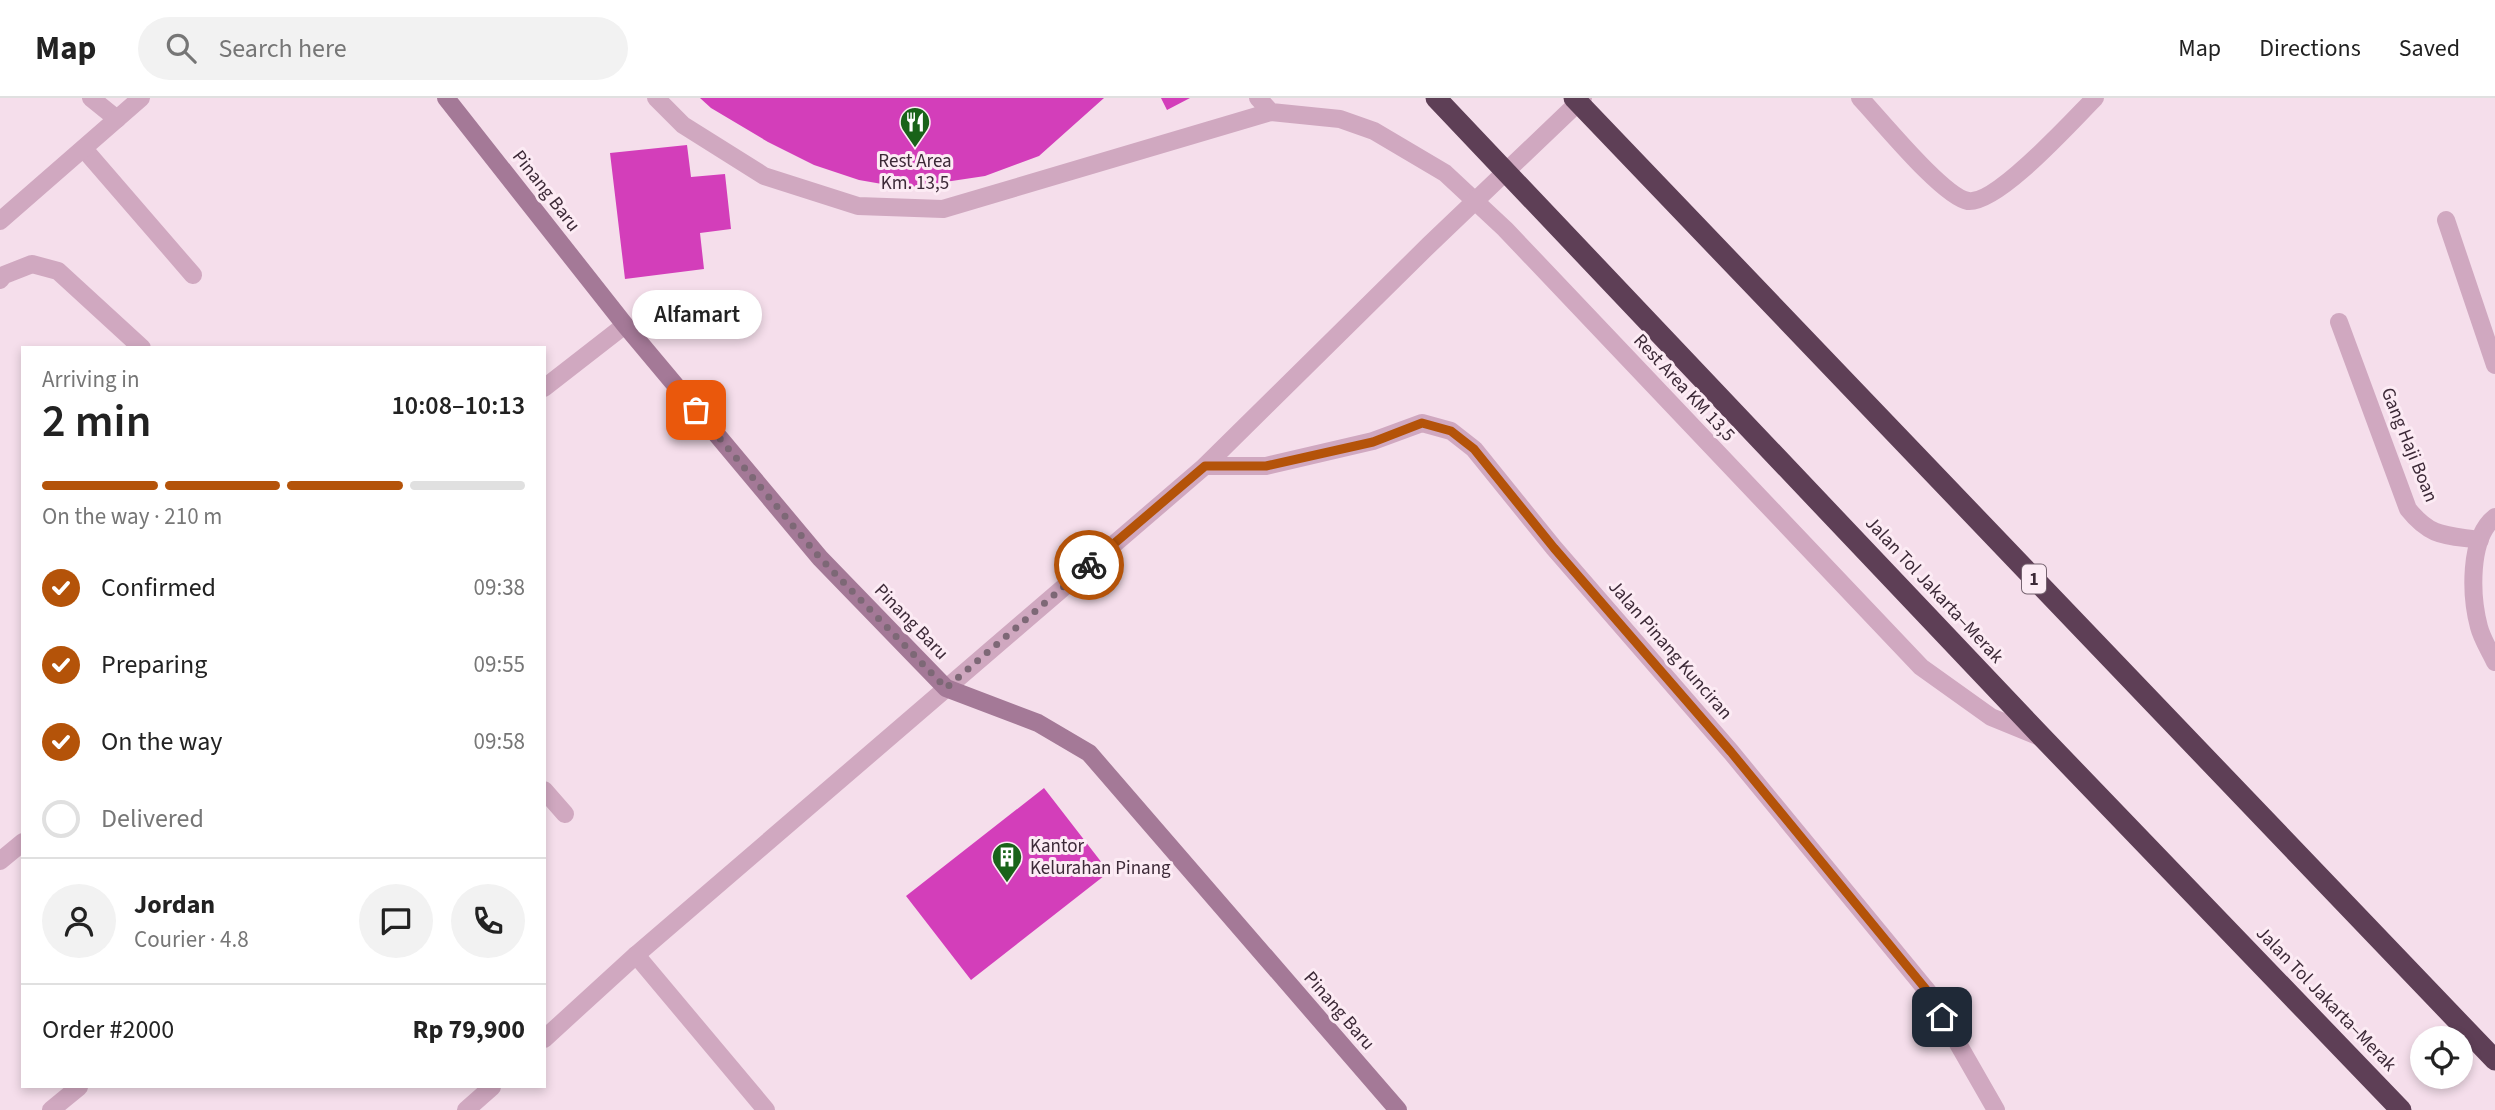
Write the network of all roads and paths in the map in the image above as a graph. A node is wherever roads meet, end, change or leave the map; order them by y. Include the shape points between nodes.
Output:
1 (90, 98) edge
2 (141, 98) edge
3 (446, 98) edge
4 (656, 98) edge
5 (1258, 98) edge
6 (1436, 98) edge
7 (1574, 98) edge
8 (1583, 98) edge
9 (1860, 98) edge
10 (2095, 98) edge
11 (1271, 112) junction
12 (117, 119) junction
13 (84, 149) junction
14 (2446, 220) dead end
15 (0, 221) edge
16 (193, 275) dead end
17 (0, 280) edge
18 (2339, 322) dead end
19 (625, 325) junction
20 (140, 346) edge
21 (2495, 365) edge
22 (546, 386) edge
23 (1205, 466) junction
24 (2495, 517) edge
25 (2480, 540) junction
26 (2495, 662) edge
27 (946, 688) junction
28 (2043, 738) junction
29 (546, 792) edge
30 (565, 814) dead end
31 (21, 844) edge
32 (0, 862) edge
33 (636, 955) junction
34 (546, 1037) edge
35 (2495, 1060) edge
36 (78, 1088) edge
37 (491, 1088) edge
38 (51, 1110) edge
39 (466, 1110) edge
40 (766, 1110) edge
41 (1398, 1110) edge
42 (1996, 1110) edge
43 (2401, 1110) edge

1 - 12 street
2 - 12 street
3 - 19 main road, Pinang Baru
4 - 11 street via 682,125 764,176 858,206 943,209
5 - 11 street
6 - 28 highway, Jalan Tol Jakarta–Merak
7 - 35 highway, 1
8 - 23 street
9 - 10 street via 1947,191 1968,201 2004,186
11 - 28 street, Rest Area KM 13,5 via 1340,119 1374,131 1445,173 1505,229 1921,667 1991,717
12 - 13 street
13 - 15 street
13 - 16 street
14 - 21 street
17 - 20 street via 33,264 58,271
18 - 25 street, Gang Haji Boan via 2408,509 2433,532
19 - 22 street
19 - 27 main road, Pinang Baru via 820,558
23 - 27 street
23 - 42 street, Jalan Pinang Kunciran via 1266,466 1373,442 1422,423 1451,431 1474,449 1929,993
24 - 25 street
25 - 26 street via 2473,574 2479,628
27 - 33 street
27 - 41 main road, Pinang Baru via 1038,723 1089,753
28 - 43 highway, Jalan Tol Jakarta–Merak
29 - 30 street
31 - 32 street
33 - 34 street
33 - 40 street
36 - 38 street
37 - 39 street

